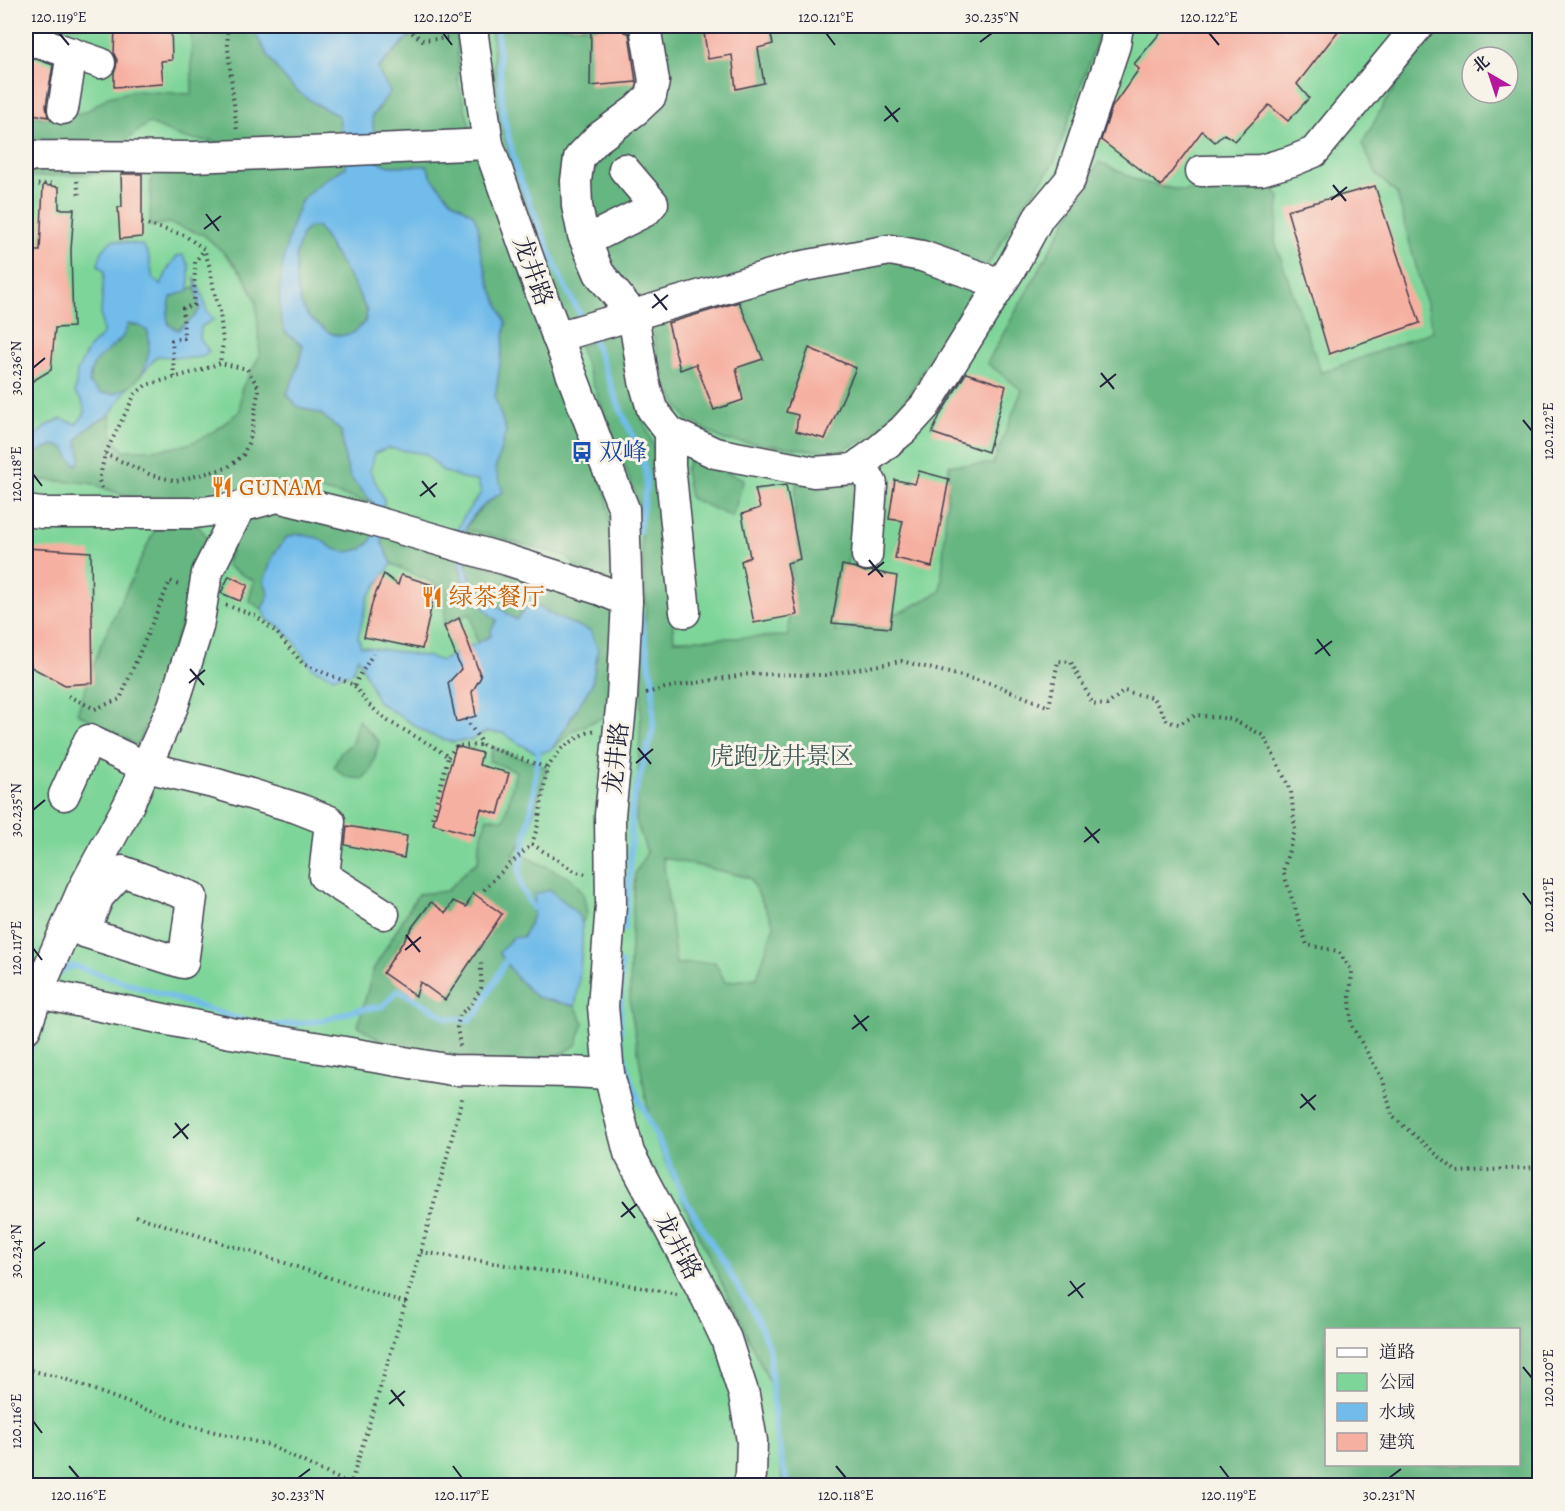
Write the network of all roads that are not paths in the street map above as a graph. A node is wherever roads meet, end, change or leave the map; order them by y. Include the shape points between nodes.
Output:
1 (472, 26) edge
2 (645, 26) edge
3 (1118, 26) edge
4 (1418, 26) edge
5 (26, 42) edge
6 (63, 109) dead end
7 (488, 144) junction
8 (26, 153) edge
9 (624, 170) dead end
10 (1201, 171) dead end
11 (586, 241) junction
12 (1001, 284) junction
13 (633, 315) junction
14 (577, 331) junction
15 (670, 432) junction
16 (861, 463) junction
17 (240, 507) junction
18 (26, 511) edge
19 (867, 555) dead end
20 (627, 601) junction
21 (686, 612) dead end
22 (146, 767) junction
23 (64, 795) dead end
24 (384, 914) dead end
25 (37, 1007) edge
26 (609, 1074) junction
27 (748, 1485) edge

1 - 7 street, 龙井路
2 - 11 street via 654,81 651,96 597,138 579,158 577,206
3 - 12 street via 1070,180 1039,217
4 - 10 street via 1314,152 1261,170
5 - 6 street via 39,42 86,58
7 - 8 street via 194,157
7 - 14 street, 龙井路
9 - 11 street via 653,203 646,211
11 - 13 street via 599,273
12 - 13 street via 922,256 890,250 798,267
12 - 16 street via 925,406 903,430
13 - 14 street
13 - 15 street via 652,409
14 - 20 street, 龙井路 via 600,450 624,509
15 - 16 street via 715,453 814,472 853,469
15 - 21 street
16 - 19 street via 872,484
17 - 18 street via 195,513
17 - 20 street via 277,497 507,560
17 - 22 street via 207,573 198,627 173,706
20 - 26 street, 龙井路 via 610,815 611,905 603,1006
22 - 23 street via 89,740
22 - 24 street via 217,784 330,821 324,876
22 - 25 street
25 - 26 street via 242,1035 452,1070
26 - 27 street, 龙井路 via 629,1153 726,1339 744,1395 752,1441

